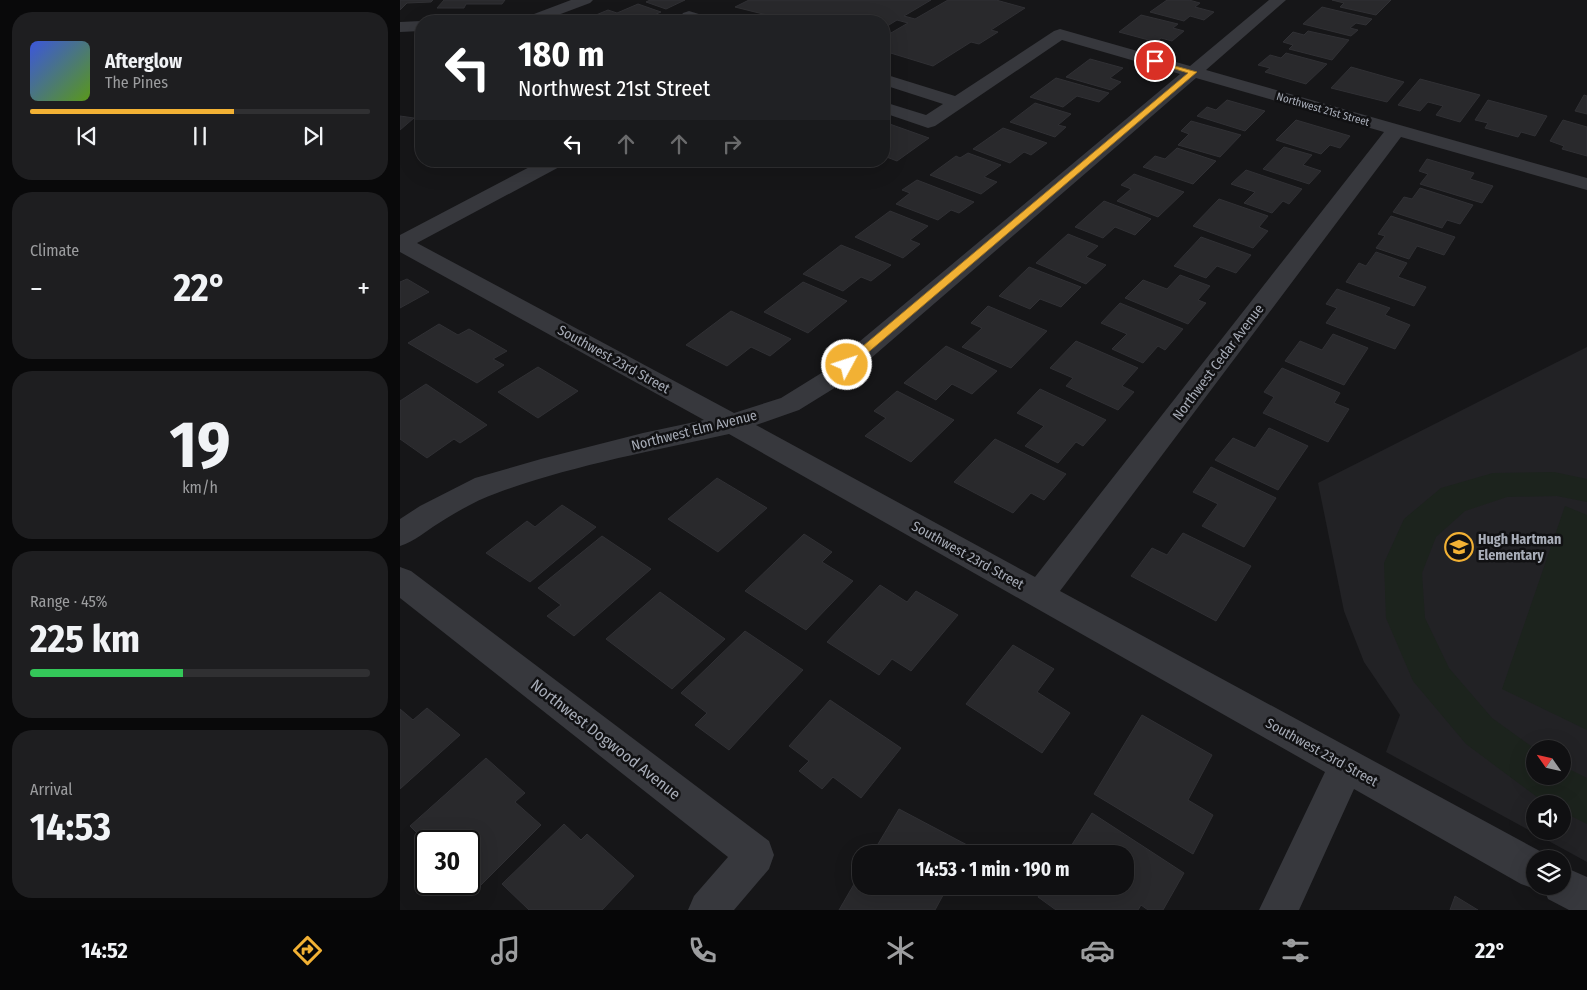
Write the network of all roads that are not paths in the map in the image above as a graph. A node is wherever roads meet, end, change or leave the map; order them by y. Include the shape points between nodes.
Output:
1 (585, 0) edge
2 (1278, 0) edge
3 (544, 15) edge
4 (415, 26) edge
5 (400, 27) edge
6 (1194, 72) junction
7 (890, 81) edge
8 (956, 103) junction
9 (890, 109) edge
10 (1396, 130) junction
11 (545, 167) edge
12 (1587, 184) edge
13 (400, 244) edge
14 (732, 424) junction
15 (400, 534) edge
16 (400, 580) edge
17 (1039, 595) junction
18 (1346, 766) junction
19 (1526, 865) edge
20 (1571, 890) edge
21 (1587, 898) edge
22 (708, 910) edge
23 (1279, 910) edge

1 - 3 street
2 - 6 street, Northwest Elm Avenue
4 - 5 street
6 - 8 street, Northwest 21st Street via 1060,34
6 - 10 street, Northwest 21st Street
6 - 14 street, Northwest Elm Avenue via 832,378 790,404
7 - 8 street
8 - 9 street via 928,122
10 - 12 street, Northwest 21st Street
10 - 17 street, Northwest Cedar Avenue
11 - 13 street
13 - 14 street, Southwest 23rd Street
14 - 15 street, Northwest Elm Avenue via 643,443 486,486 430,514
14 - 17 street, Southwest 23rd Street
16 - 22 street, Northwest Dogwood Avenue via 755,855
17 - 18 street, Southwest 23rd Street
18 - 19 street, Southwest 23rd Street
18 - 23 street
20 - 21 street

